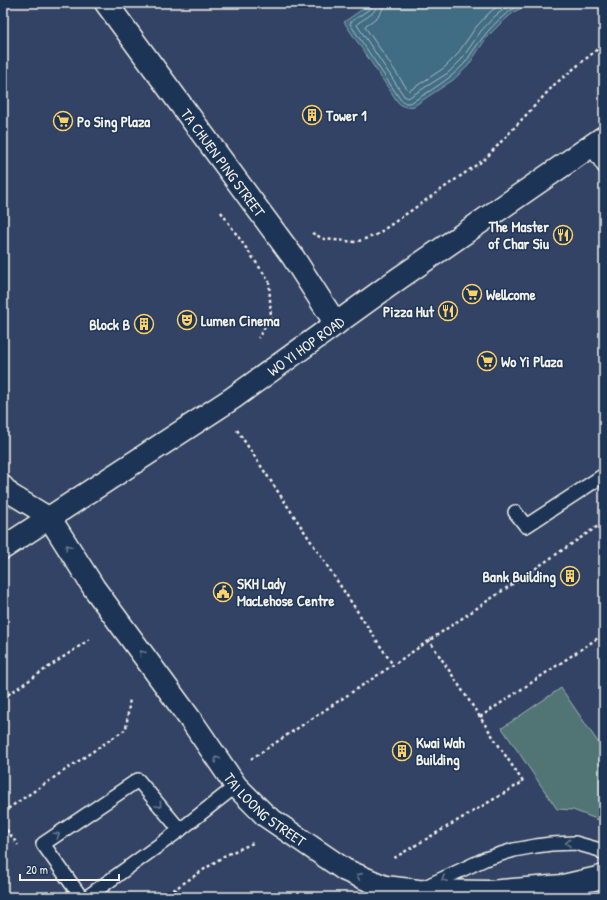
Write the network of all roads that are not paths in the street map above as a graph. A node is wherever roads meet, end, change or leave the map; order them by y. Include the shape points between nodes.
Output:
1 (106, 3) edge
2 (597, 142) edge
3 (604, 167) edge
4 (336, 324) junction
5 (604, 475) edge
6 (3, 485) edge
7 (515, 512) dead end
8 (50, 517) junction
9 (5, 544) edge
10 (236, 786) junction
11 (180, 830) junction
12 (604, 854) edge
13 (604, 876) edge
14 (418, 891) junction
15 (383, 892) edge
16 (81, 897) edge
17 (87, 897) edge

1 - 4 street, TA CHUEN PING STREET via 293,257
2 - 3 lane
2 - 4 street, WO YI HOP ROAD
4 - 8 street, WO YI HOP ROAD via 239,394
5 - 7 lane via 526,526
6 - 8 street via 11,494
8 - 9 street, WO YI HOP ROAD
10 -> 8 street, TAI LOONG STREET via 94,588
10 - 11 lane
15 -> 10 street, TAI LOONG STREET via 345,870 266,816
16 -> 11 lane via 43,844 138,780
11 - 17 lane
12 -> 14 lane via 600,850 575,843 514,850 485,859
13 - 14 street, TAI LOONG STREET via 563,886 489,892
14 - 15 street, TAI LOONG STREET

